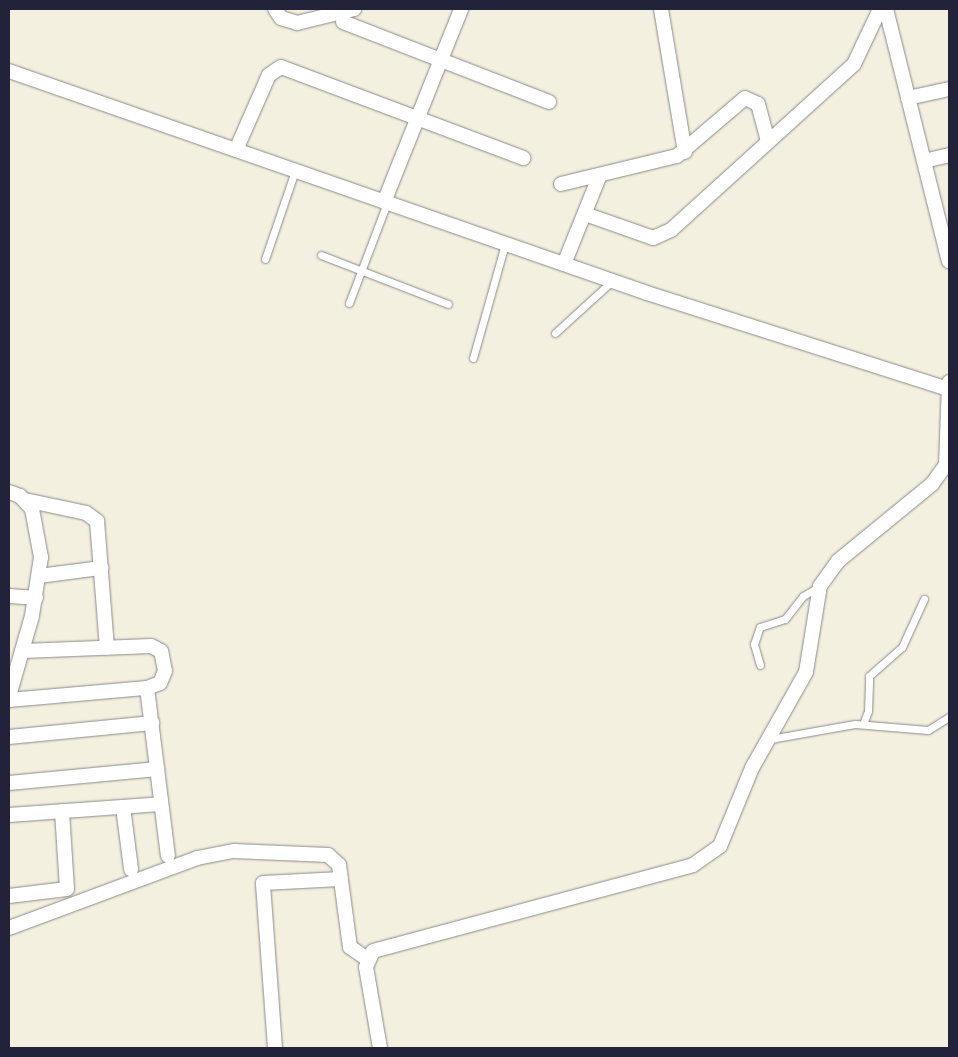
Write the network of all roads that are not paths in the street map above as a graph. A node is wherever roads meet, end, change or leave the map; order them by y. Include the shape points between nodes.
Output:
1 (275, 9) edge
2 (354, 9) edge
3 (461, 9) edge
4 (661, 9) edge
5 (880, 9) edge
6 (886, 9) edge
7 (342, 22) dead end
8 (442, 58) junction
9 (9, 71) edge
10 (949, 89) edge
11 (908, 98) junction
12 (549, 102) dead end
13 (418, 118) junction
14 (768, 141) junction
15 (236, 150) junction
16 (684, 152) junction
17 (949, 156) edge
18 (523, 158) dead end
19 (924, 161) junction
20 (295, 171) junction
21 (600, 175) junction
22 (561, 184) dead end
23 (386, 202) junction
24 (585, 214) junction
25 (945, 223) edge
26 (505, 244) junction
27 (321, 255) dead end
28 (265, 259) dead end
29 (949, 261) edge
30 (564, 264) junction
31 (362, 270) junction
32 (612, 281) junction
33 (349, 303) dead end
34 (448, 304) dead end
35 (555, 333) dead end
36 (473, 358) dead end
37 (949, 385) edge
38 (9, 492) edge
39 (26, 500) junction
40 (100, 568) junction
41 (39, 576) junction
42 (820, 586) junction
43 (9, 596) edge
44 (36, 598) junction
45 (924, 599) dead end
46 (107, 648) junction
47 (22, 651) junction
48 (760, 665) dead end
49 (10, 688) edge
50 (147, 688) junction
51 (9, 700) edge
52 (949, 717) edge
53 (152, 723) junction
54 (862, 724) junction
55 (9, 736) edge
56 (770, 739) junction
57 (157, 769) junction
58 (9, 783) edge
59 (161, 804) junction
60 (123, 807) junction
61 (62, 811) junction
62 (9, 815) edge
63 (168, 856) dead end
64 (131, 870) dead end
65 (341, 879) junction
66 (9, 896) edge
67 (9, 928) edge
68 (368, 959) junction
69 (275, 1048) edge
70 (380, 1048) edge

1 - 2 street via 282,18 297,23
3 - 8 street
4 - 16 street
5 - 14 street via 854,64
6 - 11 street
7 - 8 street
8 - 12 street
8 - 13 street
9 - 15 street
10 - 11 street
11 - 19 street
13 - 15 street via 278,67 269,75
13 - 18 street
13 - 23 street
14 - 16 street via 758,104 745,98
14 - 24 street via 663,235 648,237
15 - 20 street
16 - 21 street
17 - 19 street
19 - 25 street
20 - 23 street
20 - 28 lane
21 - 22 street
21 - 24 street
23 - 26 street
23 - 31 lane
24 - 30 street
25 - 29 street
26 - 30 street
26 - 36 lane
27 - 31 lane
30 - 32 street
31 - 33 lane
31 - 34 lane
32 - 35 lane
32 - 37 street
37 - 42 street via 948,455 941,475 838,561
38 - 39 street
39 - 40 street via 95,518
39 - 41 street via 40,534
40 - 41 street
40 - 46 street
41 - 44 street
42 - 48 lane via 803,596 785,619 760,627 754,644
42 - 56 street via 806,672
43 - 44 street
44 - 47 street
45 - 54 lane via 902,647 869,676 868,711
46 - 47 street
46 - 50 street via 146,646 161,651 163,679
47 - 49 street
50 - 51 street
50 - 53 street
52 - 54 lane via 928,730
53 - 55 street
53 - 57 street
54 - 56 lane
56 - 68 street via 752,768 720,846 704,859 386,945
57 - 58 street
57 - 59 street
59 - 60 street
59 - 63 street
60 - 61 street
60 - 64 street
61 - 62 street
61 - 66 street via 68,889
65 - 67 street via 339,865 328,855 234,850 188,861
65 - 68 street via 350,947
65 - 69 street via 263,883
68 - 70 street

